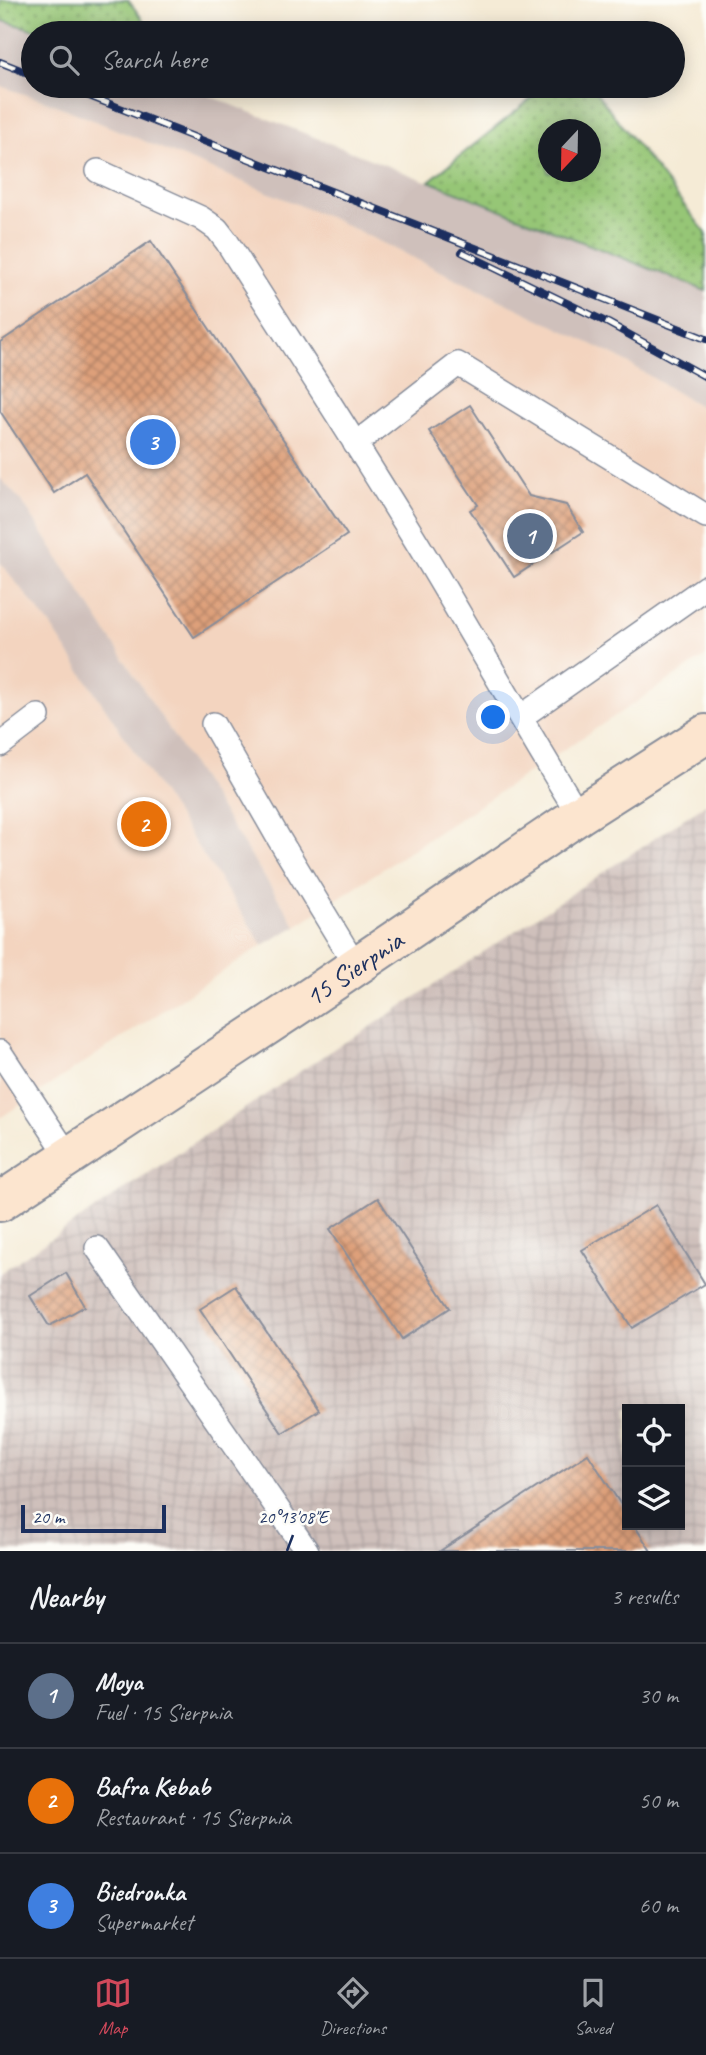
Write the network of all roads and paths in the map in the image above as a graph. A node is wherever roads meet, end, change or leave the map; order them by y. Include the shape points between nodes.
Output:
1 (98, 171) dead end
2 (355, 444) junction
3 (706, 516) edge
4 (706, 586) edge
5 (38, 716) dead end
6 (521, 717) junction
7 (213, 723) dead end
8 (706, 734) edge
9 (0, 745) edge
10 (579, 815) junction
11 (356, 966) junction
12 (0, 1052) edge
13 (69, 1157) junction
14 (0, 1202) edge
15 (97, 1248) dead end
16 (307, 1551) edge

1 - 2 lane via 217,229
2 - 3 lane via 458,364
2 - 6 lane
4 - 6 lane
5 - 9 lane
6 - 10 lane
7 - 11 lane
8 - 10 main road, 15 Sierpnia
10 - 11 main road, 15 Sierpnia
11 - 13 main road, 15 Sierpnia
12 - 13 lane
13 - 14 main road, 15 Sierpnia
15 - 16 lane

